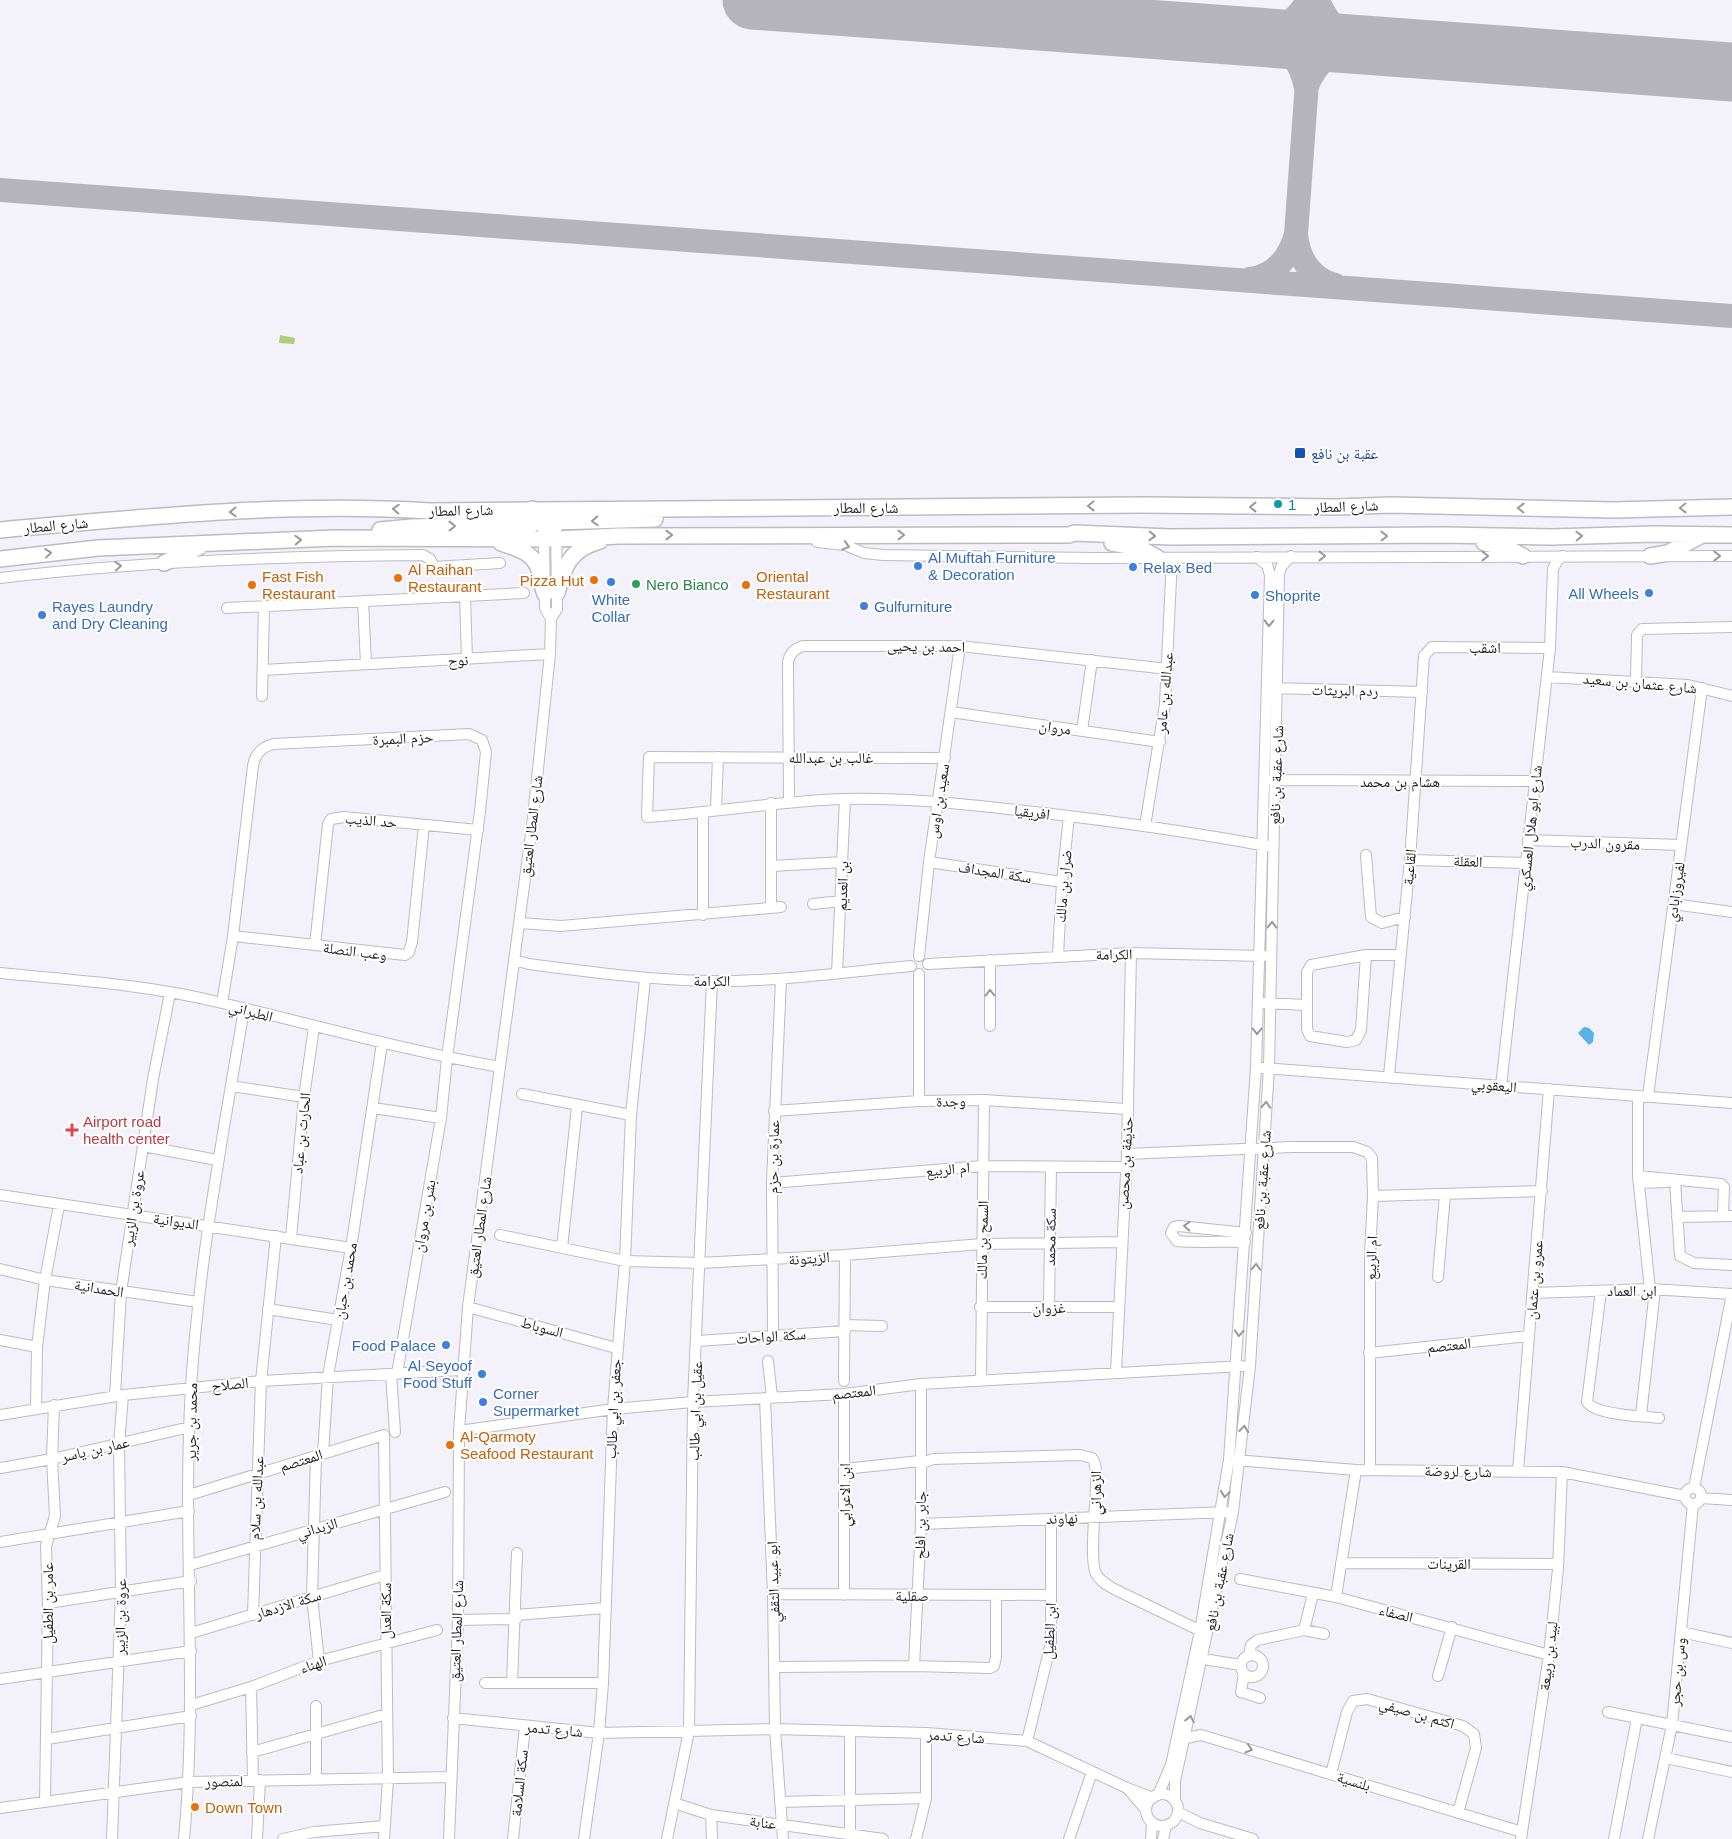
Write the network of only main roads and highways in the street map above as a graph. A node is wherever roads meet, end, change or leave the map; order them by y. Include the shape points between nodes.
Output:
1 (1732, 507) edge
2 (532, 509) junction
3 (556, 516) junction
4 (0, 530) edge
5 (1068, 535) junction
6 (1443, 535) junction
7 (1702, 535) junction
8 (1732, 535) edge
9 (620, 536) junction
10 (334, 538) junction
11 (482, 538) junction
12 (551, 538) junction
13 (206, 544) junction
14 (1523, 556) road end
15 (1650, 556) road end
16 (1165, 558) road end
17 (0, 559) edge
18 (164, 564) road end

1 -> 3 highway, شارع المطار via 1613,510 1391,505 782,507 716,518
2 - 3 highway, شارع المطار
2 -> 4 highway, شارع المطار via 430,511 362,507 154,515
10 -> 2 highway via 402,527 533,524 540,516
3 - 12 highway via 547,527
5 -> 6 highway, شارع المطار
9 -> 5 highway, شارع المطار
5 - 16 highway via 1133,546
6 -> 7 highway, شارع المطار
6 - 14 highway via 1498,545
7 - 8 highway, شارع المطار
7 - 15 highway via 1668,553
9 - 11 highway via 594,542 574,554 551,594 531,556
9 - 12 highway, شارع المطار
10 - 11 highway, شارع المطار
13 -> 10 highway, شارع المطار
11 - 12 highway, شارع المطار
17 -> 13 highway, شارع المطار via 98,548
13 - 18 highway

